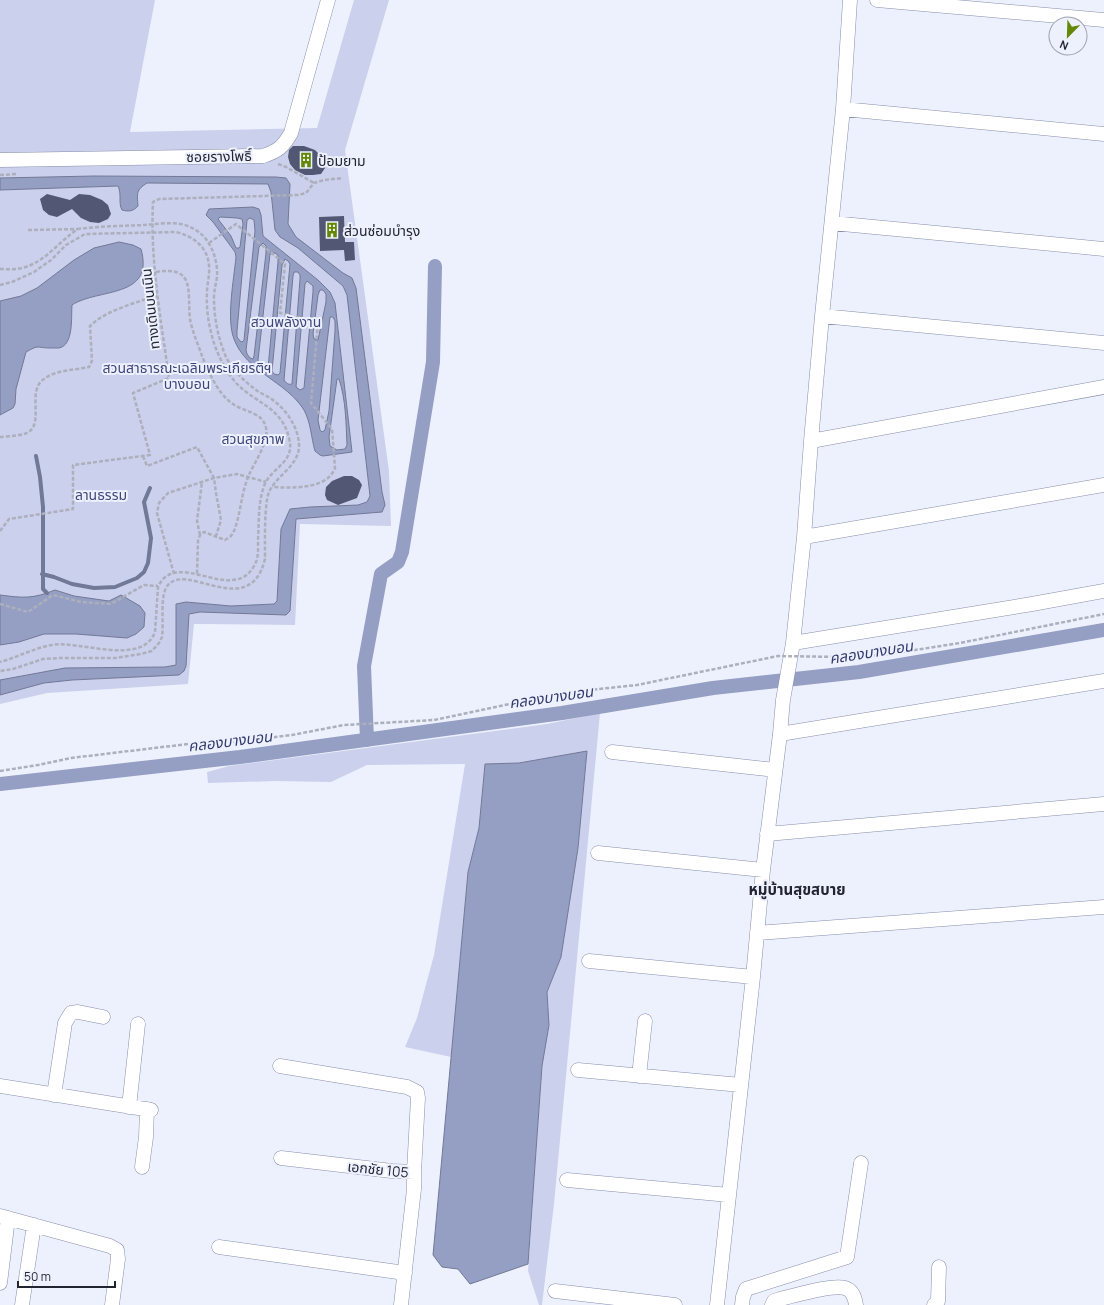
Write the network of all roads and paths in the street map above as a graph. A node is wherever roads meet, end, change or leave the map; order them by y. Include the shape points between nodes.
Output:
1 (328, 0) edge
2 (850, 0) edge
3 (877, 0) edge
4 (1104, 20) edge
5 (843, 109) junction
6 (1104, 134) edge
7 (0, 160) edge
8 (343, 178) dead end
9 (832, 223) junction
10 (152, 224) junction
11 (78, 228) junction
12 (28, 230) dead end
13 (153, 232) junction
14 (208, 243) junction
15 (1104, 249) edge
16 (0, 269) edge
17 (156, 272) junction
18 (0, 285) edge
19 (158, 295) junction
20 (822, 316) junction
21 (1104, 343) edge
22 (1104, 387) edge
23 (0, 437) edge
24 (811, 441) junction
25 (143, 456) junction
26 (248, 477) junction
27 (214, 478) junction
28 (202, 482) junction
29 (266, 482) junction
30 (1104, 485) edge
31 (272, 487) junction
32 (0, 531) edge
33 (200, 534) junction
34 (216, 536) junction
35 (804, 537) junction
36 (174, 574) junction
37 (197, 574) junction
38 (158, 586) junction
39 (1104, 591) edge
40 (0, 604) edge
41 (1104, 614) edge
42 (792, 652) junction
43 (0, 662) edge
44 (0, 671) edge
45 (1104, 681) edge
46 (780, 734) junction
47 (612, 752) dead end
48 (775, 770) junction
49 (0, 771) edge
50 (1104, 804) edge
51 (767, 834) junction
52 (598, 853) dead end
53 (762, 870) junction
54 (1104, 907) edge
55 (757, 933) junction
56 (589, 961) dead end
57 (754, 977) junction
58 (103, 1017) dead end
59 (645, 1021) dead end
60 (138, 1024) dead end
61 (280, 1066) dead end
62 (578, 1070) dead end
63 (638, 1076) junction
64 (742, 1085) junction
65 (0, 1086) edge
66 (54, 1095) junction
67 (129, 1107) junction
68 (281, 1158) dead end
69 (861, 1163) dead end
70 (142, 1167) dead end
71 (414, 1172) junction
72 (566, 1180) dead end
73 (729, 1195) junction
74 (4, 1217) edge
75 (34, 1225) junction
76 (219, 1247) dead end
77 (939, 1267) dead end
78 (405, 1273) junction
79 (0, 1283) edge
80 (555, 1291) dead end
81 (22, 1305) edge
82 (112, 1305) edge
83 (402, 1305) edge
84 (675, 1305) edge
85 (717, 1305) edge
86 (742, 1305) edge
87 (772, 1305) edge
88 (856, 1305) edge
89 (934, 1305) edge

1 - 7 street, ซอยรางโพธิ์ via 291,132 285,143 276,151 263,156
2 - 5 street
3 - 4 street
5 - 6 street
5 - 9 street
8 - 10 path, ทางเดินบนเนิน via 314,183 306,193 298,195 159,199 154,202
9 - 15 street
9 - 20 street
10 - 11 path
10 - 13 path, ทางเดินบนเนิน
10 - 14 path via 181,224 200,233
11 - 12 path
11 - 16 path via 37,263 21,269
13 - 17 path, ทางเดินบนเนิน
13 - 18 path via 85,234 66,245 34,272
13 - 29 path via 186,234 194,239 208,256 209,329 219,358 237,383 280,418 290,442 289,456
14 - 31 path via 216,261 215,318 226,356 241,378 285,411 298,437 299,449 292,466
14 - 31 path via 236,224 285,264 280,313 318,322 311,403 332,429 335,468 328,480 312,486
17 - 19 path, ทางเดินบนเนิน
17 - 26 path via 177,272 185,279 190,294 190,319 209,373 221,392 233,404 261,418 266,428 265,440
19 - 23 path via 97,319 90,326 92,361 89,367 44,378 38,384 36,392 35,422 32,430
19 - 25 path, ทางเดินบนเนิน via 169,378 133,393 150,455
20 - 21 street
20 - 24 street
22 - 24 street
24 - 35 street
25 - 27 path via 147,466 197,446
25 - 32 path via 73,465 73,509 12,518
26 - 27 path via 237,474
26 - 29 path
26 - 34 path via 234,531 225,540
27 - 28 path
27 - 34 path via 221,520
28 - 33 path via 197,521
28 - 36 path via 168,493 159,503 157,513
29 - 37 path via 259,506 258,556 249,574 231,581 221,581
30 - 35 street
31 - 44 path via 267,502 265,559 255,580 243,587 232,589 181,579 170,584 164,595 162,637 152,651 115,658 43,659
33 - 34 path via 204,532
33 - 37 path
35 - 42 street
36 - 37 path
36 - 38 path via 167,576
38 - 40 path via 144,585 111,604 81,602 53,595 28,612
38 - 43 path via 155,632 146,645 110,650 54,644
39 - 42 street
41 - 42 path, bridge via 883,656 842,657
42 - 46 street
42 - 49 path, bridge via 637,685 543,697 434,720 344,724 292,735 232,742 213,741 71,758
45 - 46 street
46 - 48 street
47 - 48 street
48 - 51 street
50 - 51 street
51 - 53 street
52 - 53 street
53 - 55 street
54 - 55 street
55 - 57 street
56 - 57 street
57 - 64 street
58 - 66 street via 71,1013 65,1023
59 - 63 street
60 - 67 street
61 - 71 street via 407,1087 417,1092
62 - 63 street
63 - 64 street
64 - 73 street
65 - 66 street
66 - 67 street
67 - 70 street via 148,1110
68 - 71 street, เอกชัย 105
69 - 86 street via 847,1257 746,1289
71 - 78 street, เอกชัย 105
72 - 73 street
73 - 85 street
74 - 75 street
74 - 79 street
75 - 81 street
75 - 82 street via 117,1250
76 - 78 street
77 - 89 street via 938,1301
78 - 83 street, เอกชัย 105
80 - 84 street
87 - 88 street via 780,1299 835,1287 846,1288 854,1294

